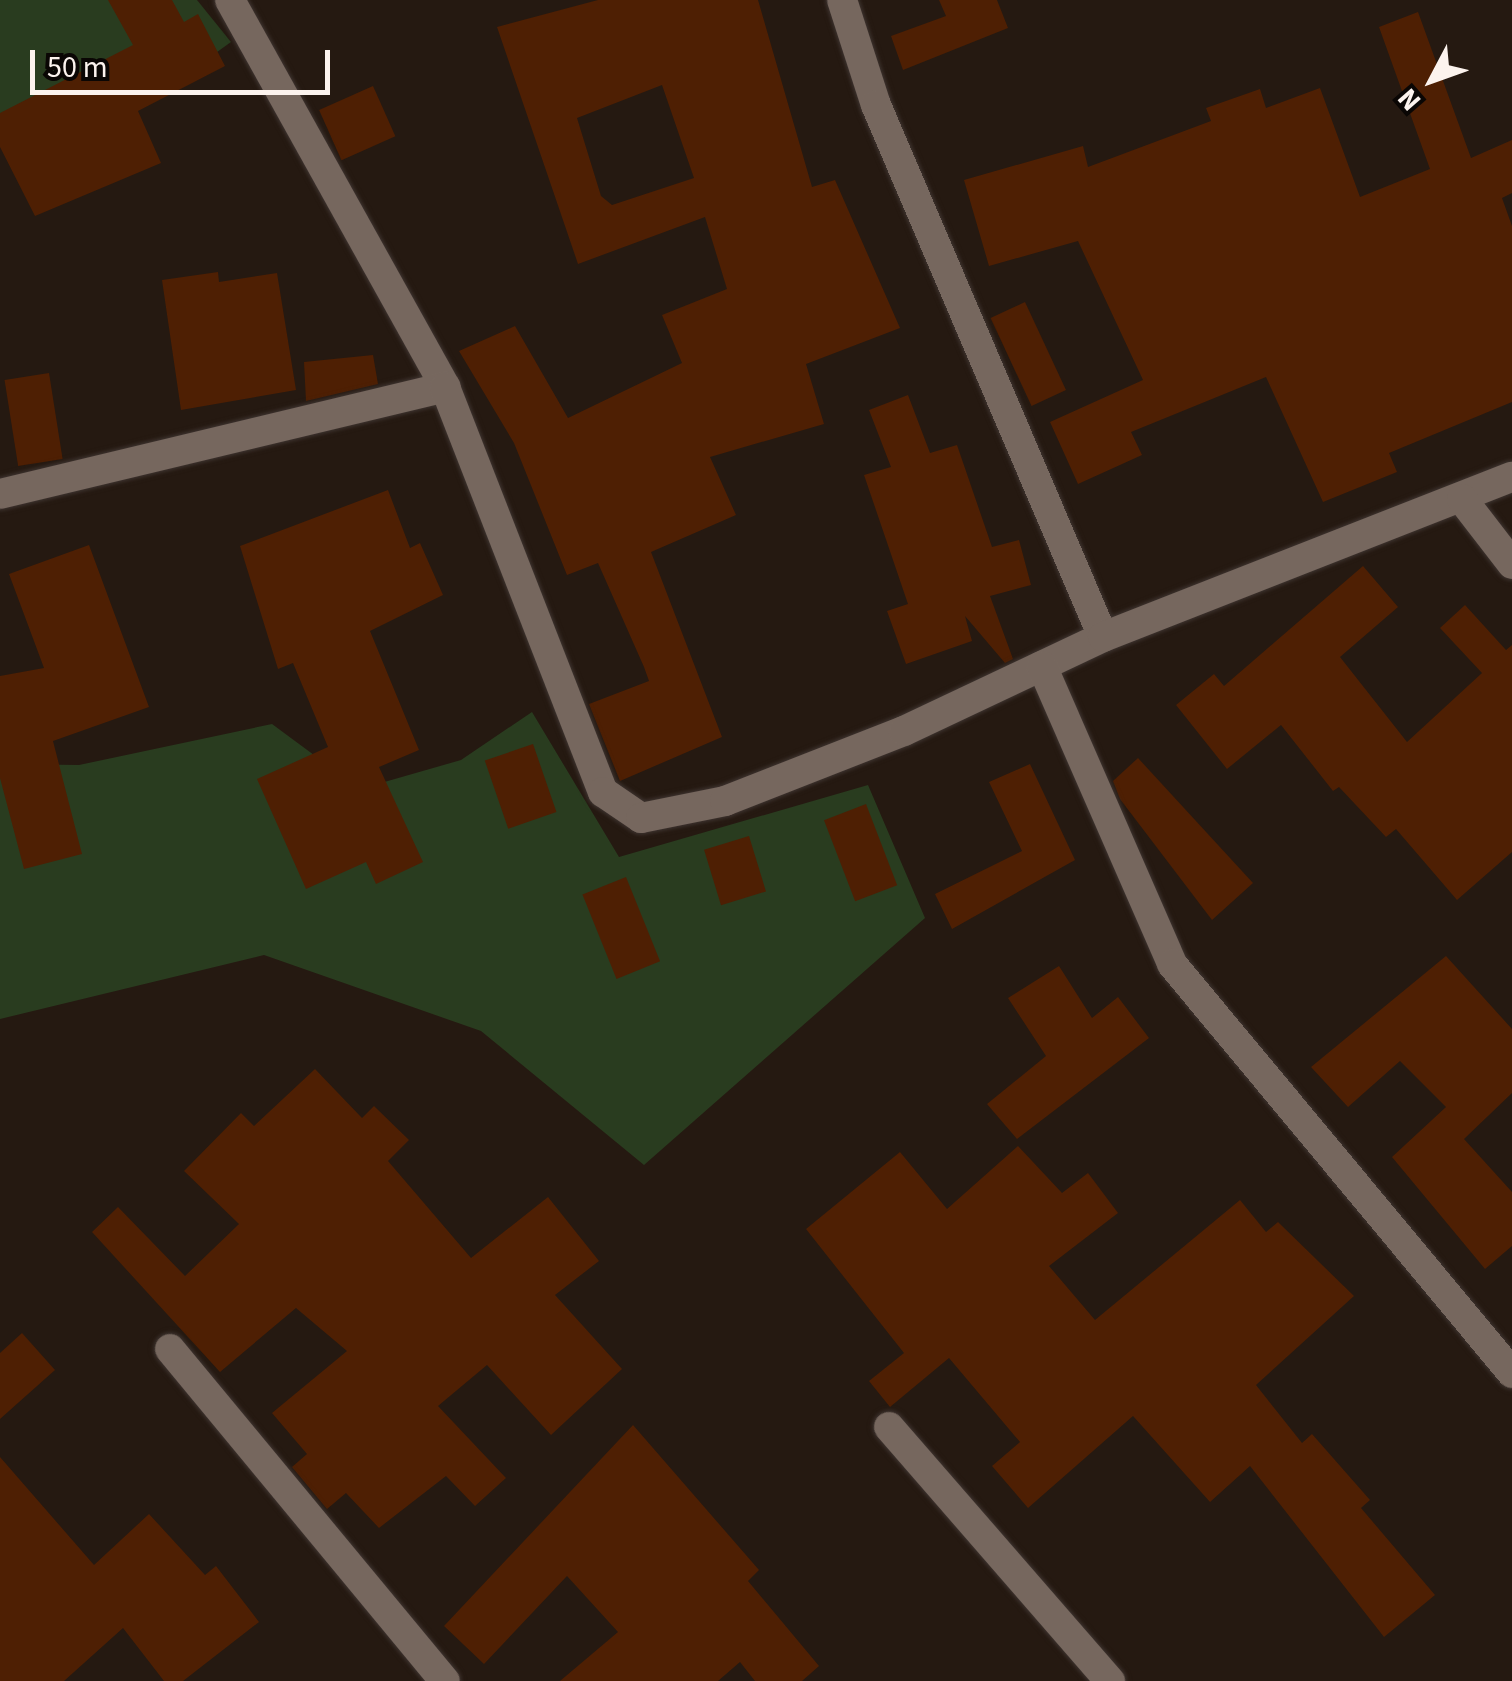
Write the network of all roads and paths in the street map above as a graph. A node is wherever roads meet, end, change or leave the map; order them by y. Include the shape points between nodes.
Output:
1 (230, 0) edge
2 (842, 0) edge
3 (444, 387) junction
4 (1512, 477) edge
5 (0, 494) edge
6 (1462, 499) junction
7 (1512, 564) edge
8 (1104, 637) junction
9 (1042, 666) junction
10 (170, 1349) dead end
11 (1512, 1373) edge
12 (889, 1427) dead end
13 (445, 1681) edge
14 (1110, 1681) edge

1 - 3 street
2 - 8 street via 876,104
3 - 5 street
3 - 9 street via 603,792 621,810 641,818 725,801
4 - 6 street
6 - 7 street
6 - 8 street
8 - 9 street
9 - 11 street via 1172,964
10 - 13 street
12 - 14 street

